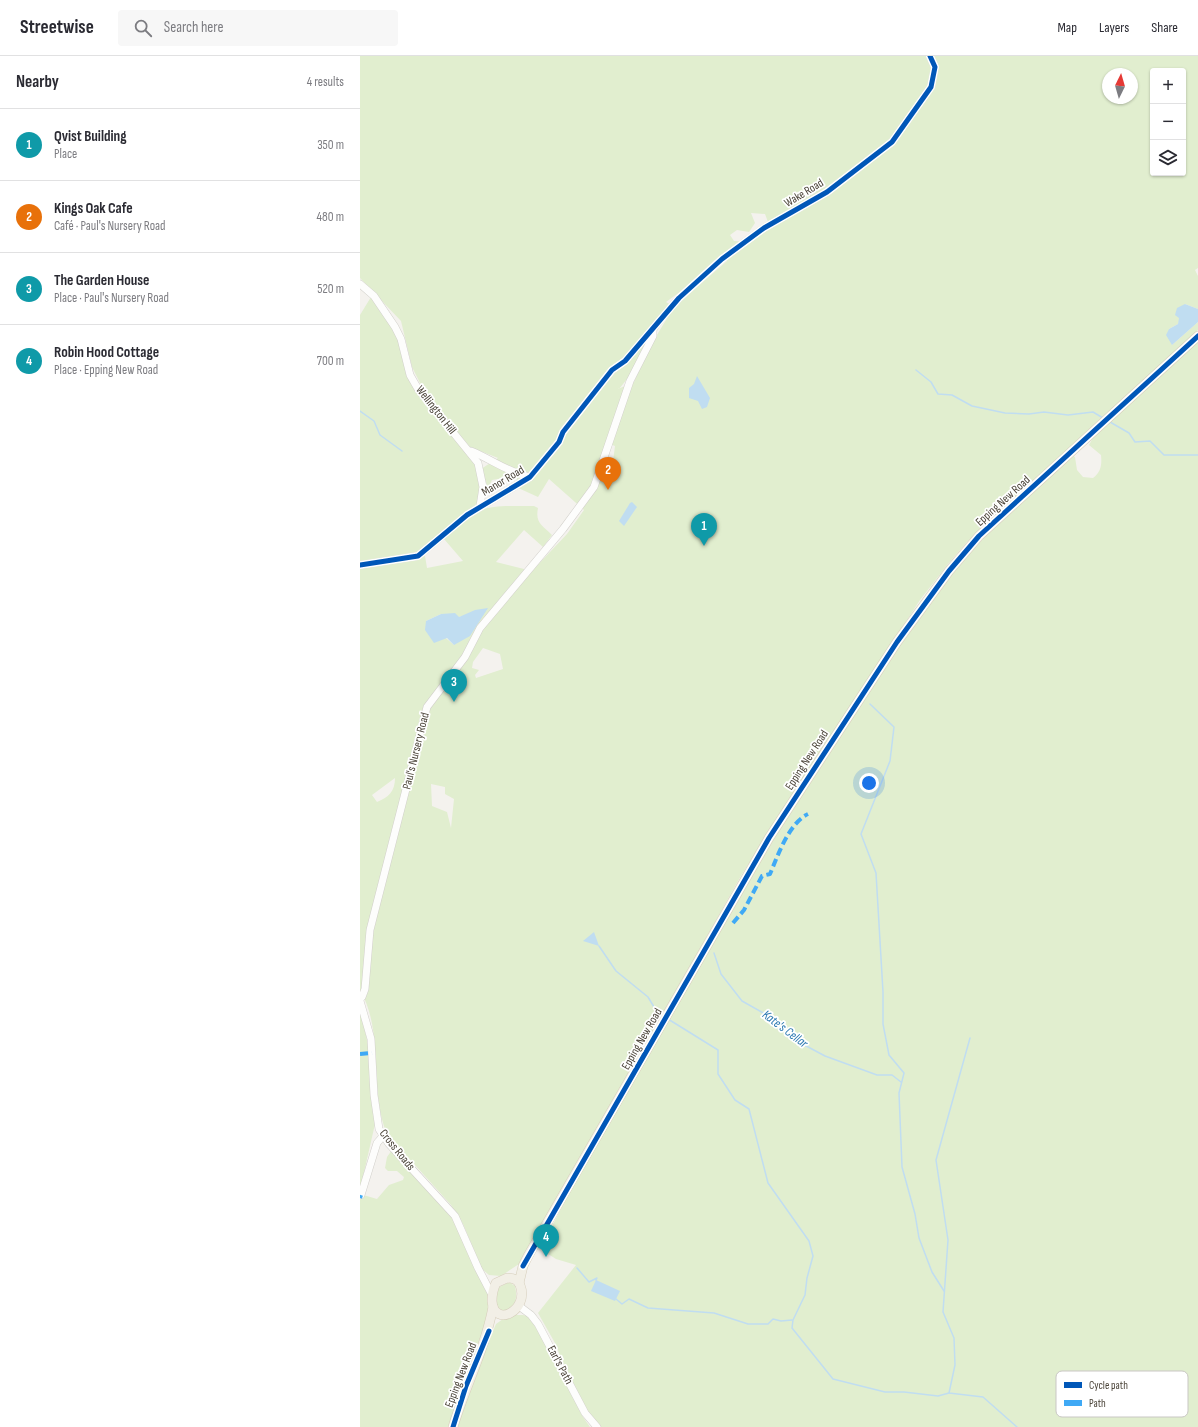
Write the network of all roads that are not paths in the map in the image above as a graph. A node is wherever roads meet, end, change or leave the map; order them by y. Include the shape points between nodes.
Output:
1 (930, 56) edge
2 (360, 284) edge
3 (653, 329) junction
4 (1198, 336) edge
5 (611, 438) joint
6 (470, 451) junction
7 (530, 478) junction
8 (480, 506) junction
9 (360, 565) edge
10 (360, 999) edge
11 (383, 1136) junction
12 (361, 1195) edge
13 (524, 1266) junction
14 (485, 1278) junction
15 (507, 1278) junction
16 (498, 1282) junction
17 (519, 1283) junction
18 (492, 1295) junction
19 (519, 1306) junction
20 (493, 1308) junction
21 (503, 1315) junction
22 (488, 1331) junction
23 (453, 1427) edge
24 (597, 1427) edge

1 - 3 street, Wake Road via 935,67 931,87 892,142 827,192 741,244 678,298
2 - 6 street, Wellington Hill via 374,296 396,327 410,375 418,389
3 - 5 street, Wake Road via 654,336 630,381
3 - 7 street, Manor Road via 625,361 612,370
4 - 13 main road, Epping New Road via 979,536 896,642 757,857
5 - 10 street, Paul's Nursery Road via 594,487 563,529 480,628 465,657 427,707 370,930 365,989
6 - 7 street, Wellington Hill
6 - 8 street, Wellington Hill via 478,463 483,478
7 - 8 street, Manor Road
8 - 9 street, Manor Road via 466,514 418,556
10 - 11 street, Cross Roads via 371,1039 378,1124
11 - 12 street via 377,1143
11 - 14 street, Cross Roads via 455,1216
13 - 15 main road, Epping New Road
13 - 17 main road, Epping New Road
14 - 16 street
14 - 18 street, Cross Roads
15 - 16 main road
15 - 17 main road via 515,1279
16 - 18 main road
17 - 19 main road
18 - 20 main road
19 - 21 main road via 511,1313
19 - 24 street, Earl's Path via 538,1324 586,1413
20 - 21 main road via 496,1313
20 - 22 main road, Epping New Road
21 - 22 main road, Epping New Road
22 - 23 main road, Epping New Road

